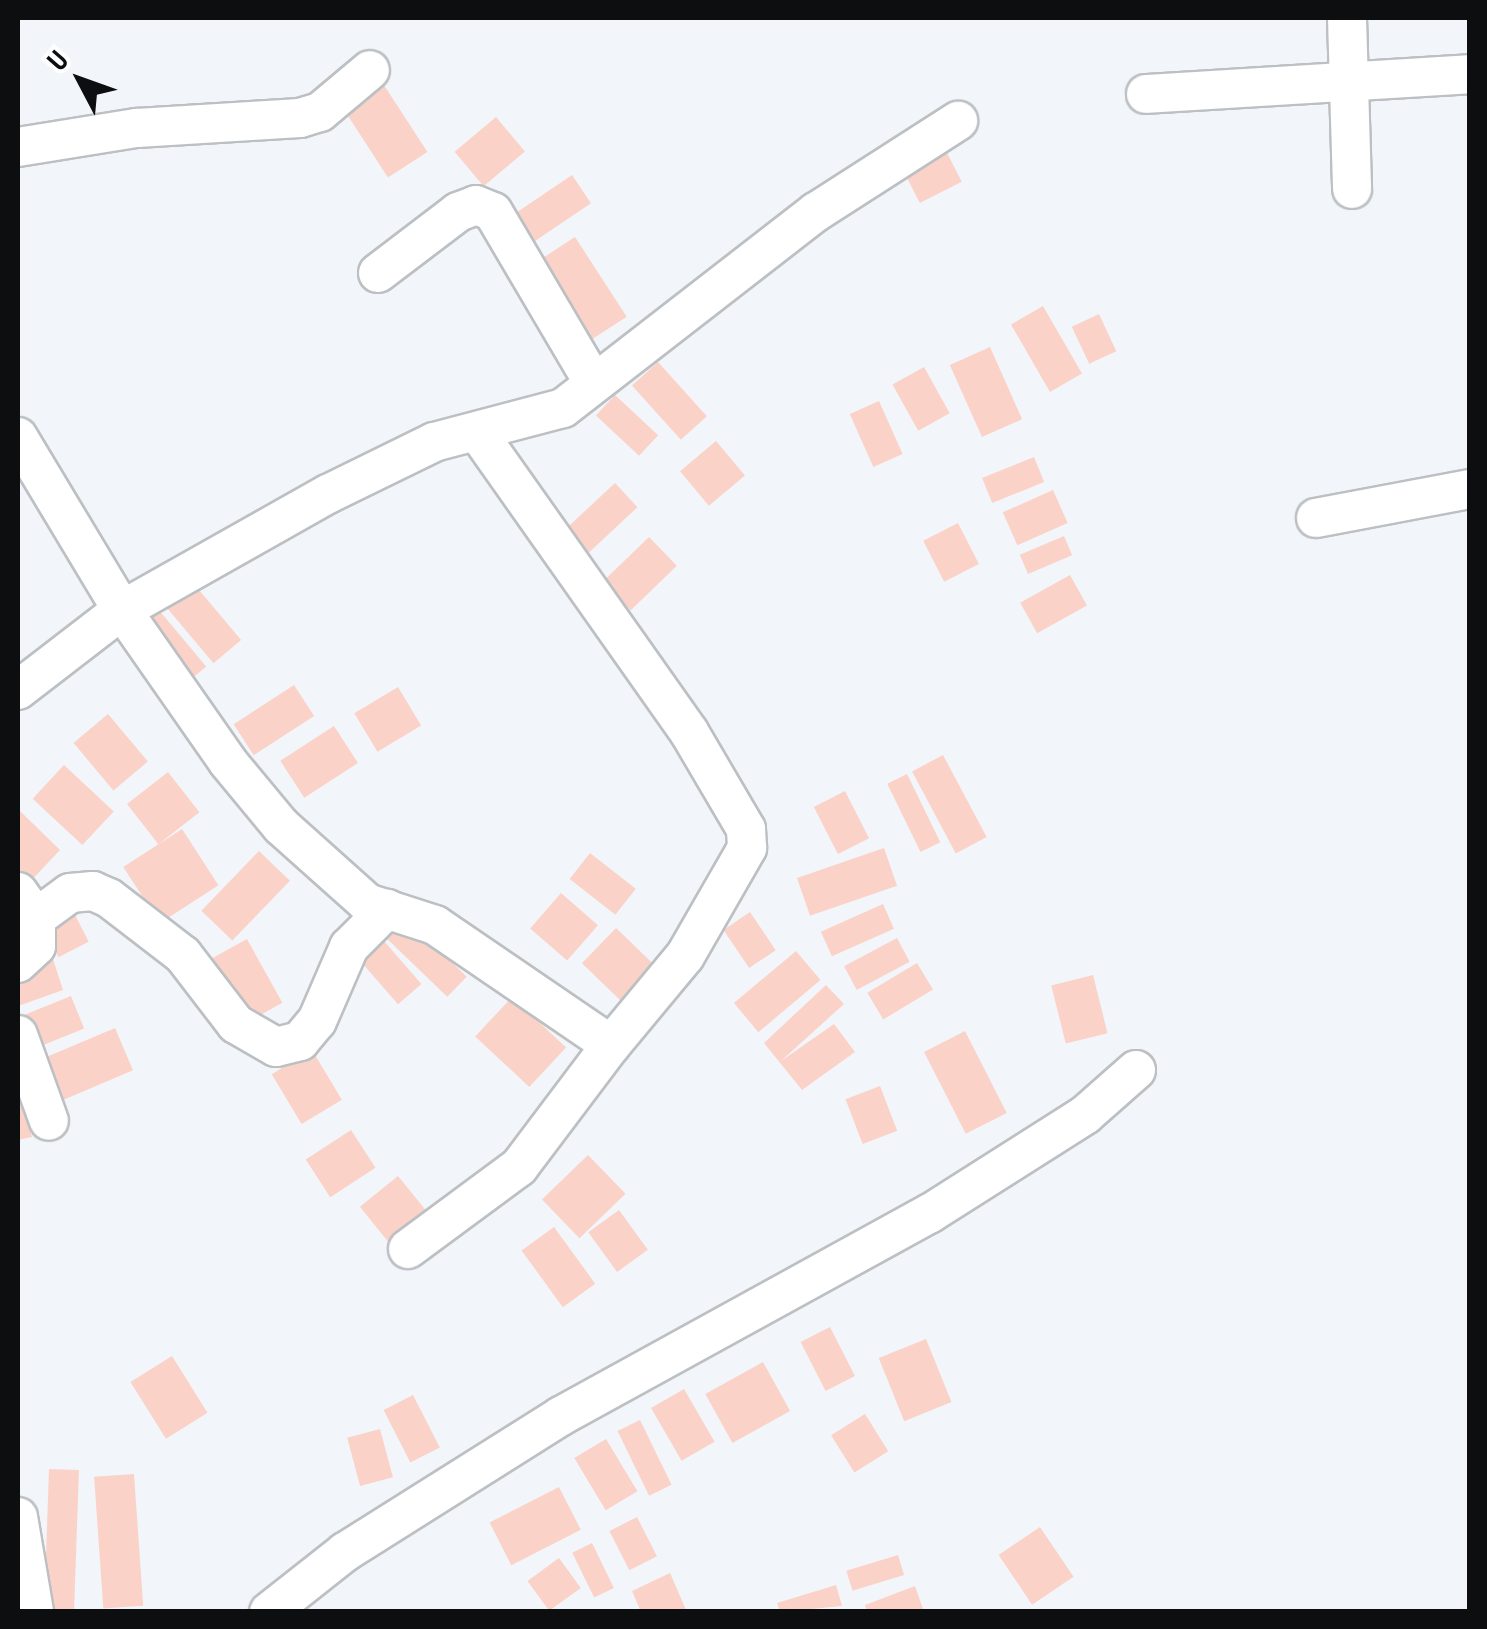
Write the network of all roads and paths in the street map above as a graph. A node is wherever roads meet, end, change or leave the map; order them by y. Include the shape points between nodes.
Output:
1 (1347, 18) edge
2 (370, 70) dead end
3 (1470, 74) edge
4 (1352, 76) junction
5 (1146, 94) dead end
6 (958, 121) dead end
7 (18, 147) edge
8 (1352, 188) dead end
9 (378, 273) dead end
10 (593, 382) junction
11 (477, 432) junction
12 (18, 438) edge
13 (1470, 489) edge
14 (1316, 518) dead end
15 (122, 610) junction
16 (18, 690) edge
17 (27, 905) edge
18 (386, 909) junction
19 (18, 964) edge
20 (18, 1035) edge
21 (611, 1045) junction
22 (1136, 1070) dead end
23 (49, 1122) dead end
24 (408, 1249) dead end
25 (18, 1517) edge
26 (34, 1612) edge
27 (269, 1612) edge

1 - 4 street
2 - 7 street via 320,112 300,118 137,128
3 - 4 street
4 - 5 street
4 - 8 street
6 - 10 street via 816,212
9 - 10 street via 458,212 476,205 493,212
10 - 11 street via 548,416
11 - 15 street via 434,442 328,494
11 - 21 street via 690,732 746,829 747,848 685,956
12 - 15 street
13 - 14 street
15 - 16 street
15 - 18 street via 250,792 343,886
17 - 18 street via 93,891 109,898 184,955 236,1024 276,1047 300,1040 317,1021 349,947
17 - 19 street via 36,946
18 - 21 street via 436,924
20 - 23 street
21 - 24 street via 519,1167
22 - 27 street via 1084,1115 929,1214 561,1416 345,1552
25 - 26 street

